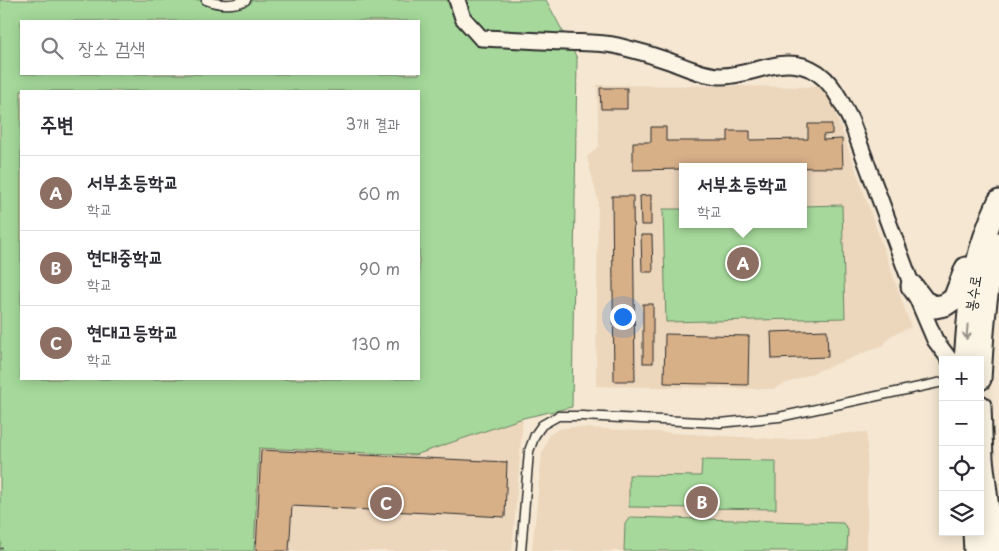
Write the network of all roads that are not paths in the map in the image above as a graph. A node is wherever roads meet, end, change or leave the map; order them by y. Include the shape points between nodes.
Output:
1 (206, 0) edge
2 (246, 0) edge
3 (457, 0) edge
4 (999, 201) edge
5 (990, 221) junction
6 (999, 243) edge
7 (912, 286) junction
8 (947, 356) edge
9 (965, 356) edge
10 (981, 356) edge
11 (999, 369) edge
12 (984, 375) edge
13 (939, 383) edge
14 (982, 446) edge
15 (974, 536) edge
16 (521, 551) edge
17 (976, 551) edge
18 (993, 551) edge

1 - 2 lane via 217,4
3 - 7 street via 463,18 481,38 602,43 720,76 793,64 821,76 833,87 851,121
4 - 5 main road, 봉수로
5 - 7 main road via 973,248 954,299 934,307 924,302
5 -> 9 main road, 봉수로 via 971,292
6 - 10 main road, 봉수로 via 986,294
7 - 8 street via 935,340
11 - 12 main road
13 - 16 lane via 779,417 720,423 558,416 542,425 534,435 529,451
14 - 18 main road
15 - 17 main road

